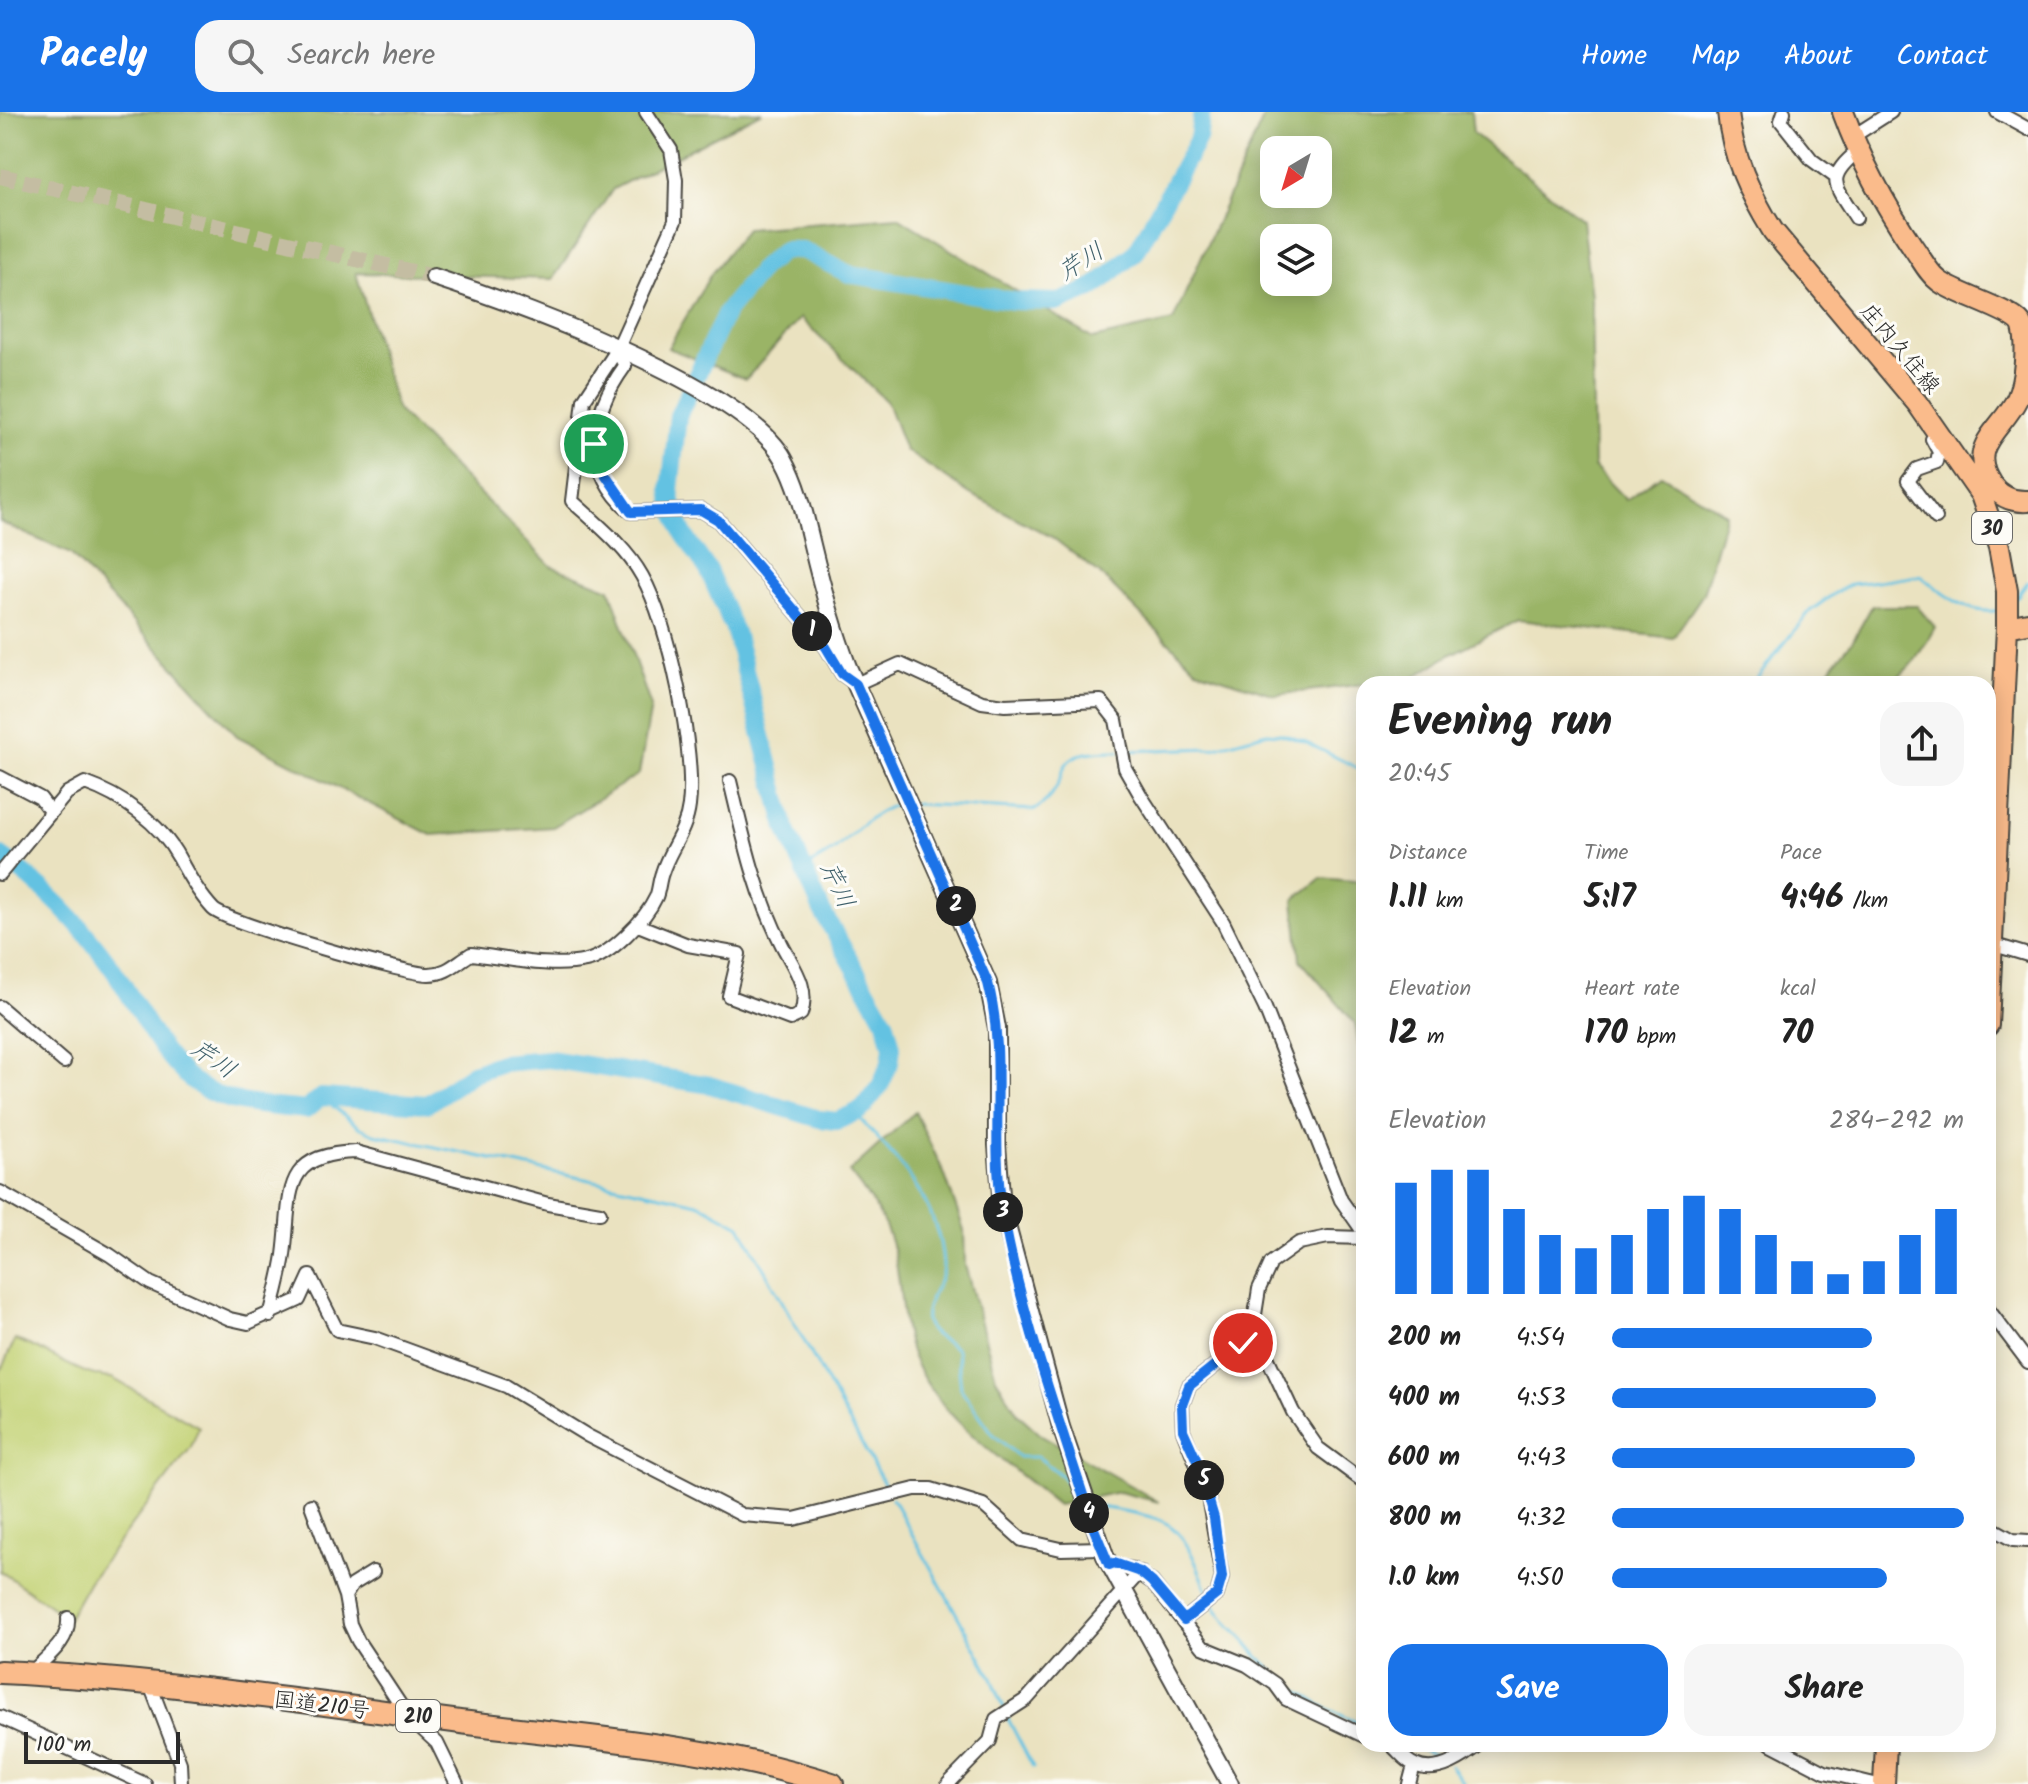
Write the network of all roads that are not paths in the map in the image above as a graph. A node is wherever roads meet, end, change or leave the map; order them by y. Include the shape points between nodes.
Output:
1 (646, 112) edge
2 (1728, 112) edge
3 (1784, 112) edge
4 (1843, 112) edge
5 (1891, 112) edge
6 (1997, 112) edge
7 (2028, 129) edge
8 (1855, 144) junction
9 (1834, 176) junction
10 (1856, 218) dead end
11 (434, 277) tunnel mouth
12 (624, 353) junction
13 (2025, 383) edge
14 (1932, 424) junction
15 (1972, 463) junction
16 (2028, 501) edge
17 (1936, 518) dead end
18 (2028, 623) edge
19 (2007, 627) junction
20 (856, 684) junction
21 (0, 777) edge
22 (1996, 777) edge
23 (730, 781) dead end
24 (50, 811) junction
25 (0, 874) edge
26 (638, 925) junction
27 (1996, 942) edge
28 (2028, 955) edge
29 (0, 1007) edge
30 (64, 1062) dead end
31 (0, 1192) edge
32 (600, 1213) dead end
33 (1356, 1223) edge
34 (1356, 1235) edge
35 (270, 1316) junction
36 (1996, 1320) edge
37 (1253, 1327) junction
38 (2028, 1362) edge
39 (1356, 1476) edge
40 (311, 1505) dead end
41 (1996, 1530) edge
42 (2028, 1541) edge
43 (1099, 1542) junction
44 (1109, 1565) junction
45 (373, 1572) dead end
46 (1140, 1572) junction
47 (1124, 1593) junction
48 (345, 1596) junction
49 (68, 1618) dead end
50 (1184, 1620) junction
51 (0, 1672) edge
52 (31, 1673) junction
53 (149, 1682) junction
54 (407, 1715) junction
55 (0, 1717) edge
56 (1356, 1732) edge
57 (1399, 1752) edge
58 (1467, 1752) edge
59 (1786, 1752) edge
60 (1886, 1752) edge
61 (1414, 1765) junction
62 (145, 1784) edge
63 (181, 1784) edge
64 (457, 1784) edge
65 (832, 1784) edge
66 (948, 1784) edge
67 (1230, 1784) edge
68 (1409, 1784) edge
69 (1874, 1784) edge
70 (1884, 1784) edge

1 - 12 street via 671,150 675,221
2 - 14 main road, 庄内久住線 / 30 via 1750,194 1773,231
3 - 9 street via 1781,121 1812,160
4 - 8 main road
5 - 8 street
6 - 7 street
8 - 9 street
8 - 13 main road via 1882,201 1935,279 2015,316 2023,325
9 - 10 street
11 - 12 street via 532,311
12 - 20 street via 747,417 773,443 792,477 833,626
12 - 20 street via 625,366 609,388 594,444 601,468 631,512 701,510 718,520 826,647 842,674
12 - 26 street via 584,400 572,501 642,576 676,682 689,809 656,897
13 - 15 main road
14 - 15 main road, 庄内久住線 / 30
14 - 17 street via 1937,462 1917,469 1908,481
15 - 16 main road, 庄内久住線 / 30 via 2006,498
15 - 19 main road, 庄内久住線 / 30 via 1999,547
18 - 19 main road
19 - 22 main road, 庄内久住線 / 30
20 - 33 street via 900,664 982,702 1101,701 1116,720 1125,768 1223,922 1265,1008 1341,1200
20 - 43 street via 984,971 995,1011 999,1059 1002,1207 1061,1427
21 - 24 street via 40,798
23 - 26 street via 746,857 769,920 805,988 801,1014 790,1019 729,996 739,954 688,945
24 - 25 street
24 - 26 street via 85,783 111,792 157,831 222,916 426,974 448,972 471,954 588,961
27 - 28 street
29 - 30 street
31 - 35 street via 150,1283 197,1305 248,1323
32 - 35 street via 356,1152 329,1153 305,1163 291,1181 284,1256
34 - 37 street via 1299,1243 1271,1263 1259,1289
35 - 43 street via 299,1300 310,1276 337,1330 375,1338 506,1386 588,1436 742,1515 794,1519 931,1489 983,1505 1022,1540 1061,1549
36 - 38 street
37 - 39 street via 1293,1412 1318,1448
37 - 50 street via 1243,1343 1189,1386 1182,1405 1183,1430 1214,1518 1222,1577 1217,1594
40 - 48 street
41 - 42 street
43 - 44 street
44 - 46 street
44 - 47 street
45 - 48 street
46 - 47 street
46 - 50 street
47 - 66 street via 1021,1705 996,1719 990,1741
47 - 67 street
48 - 54 street via 358,1641
49 - 52 street via 63,1640
50 - 56 street via 1203,1647 1247,1665 1275,1684 1286,1699
51 - 52 highway, 国道210号 / 210
52 - 53 highway, 国道210号 / 210
53 - 54 highway, 国道210号 / 210
53 - 63 street via 180,1763
54 - 64 street via 437,1743
54 - 65 highway, 国道210号 / 210 via 679,1750
55 - 62 street
57 - 61 street
58 - 61 street via 1446,1765
59 - 69 street via 1825,1772
60 - 70 main road
61 - 68 street

